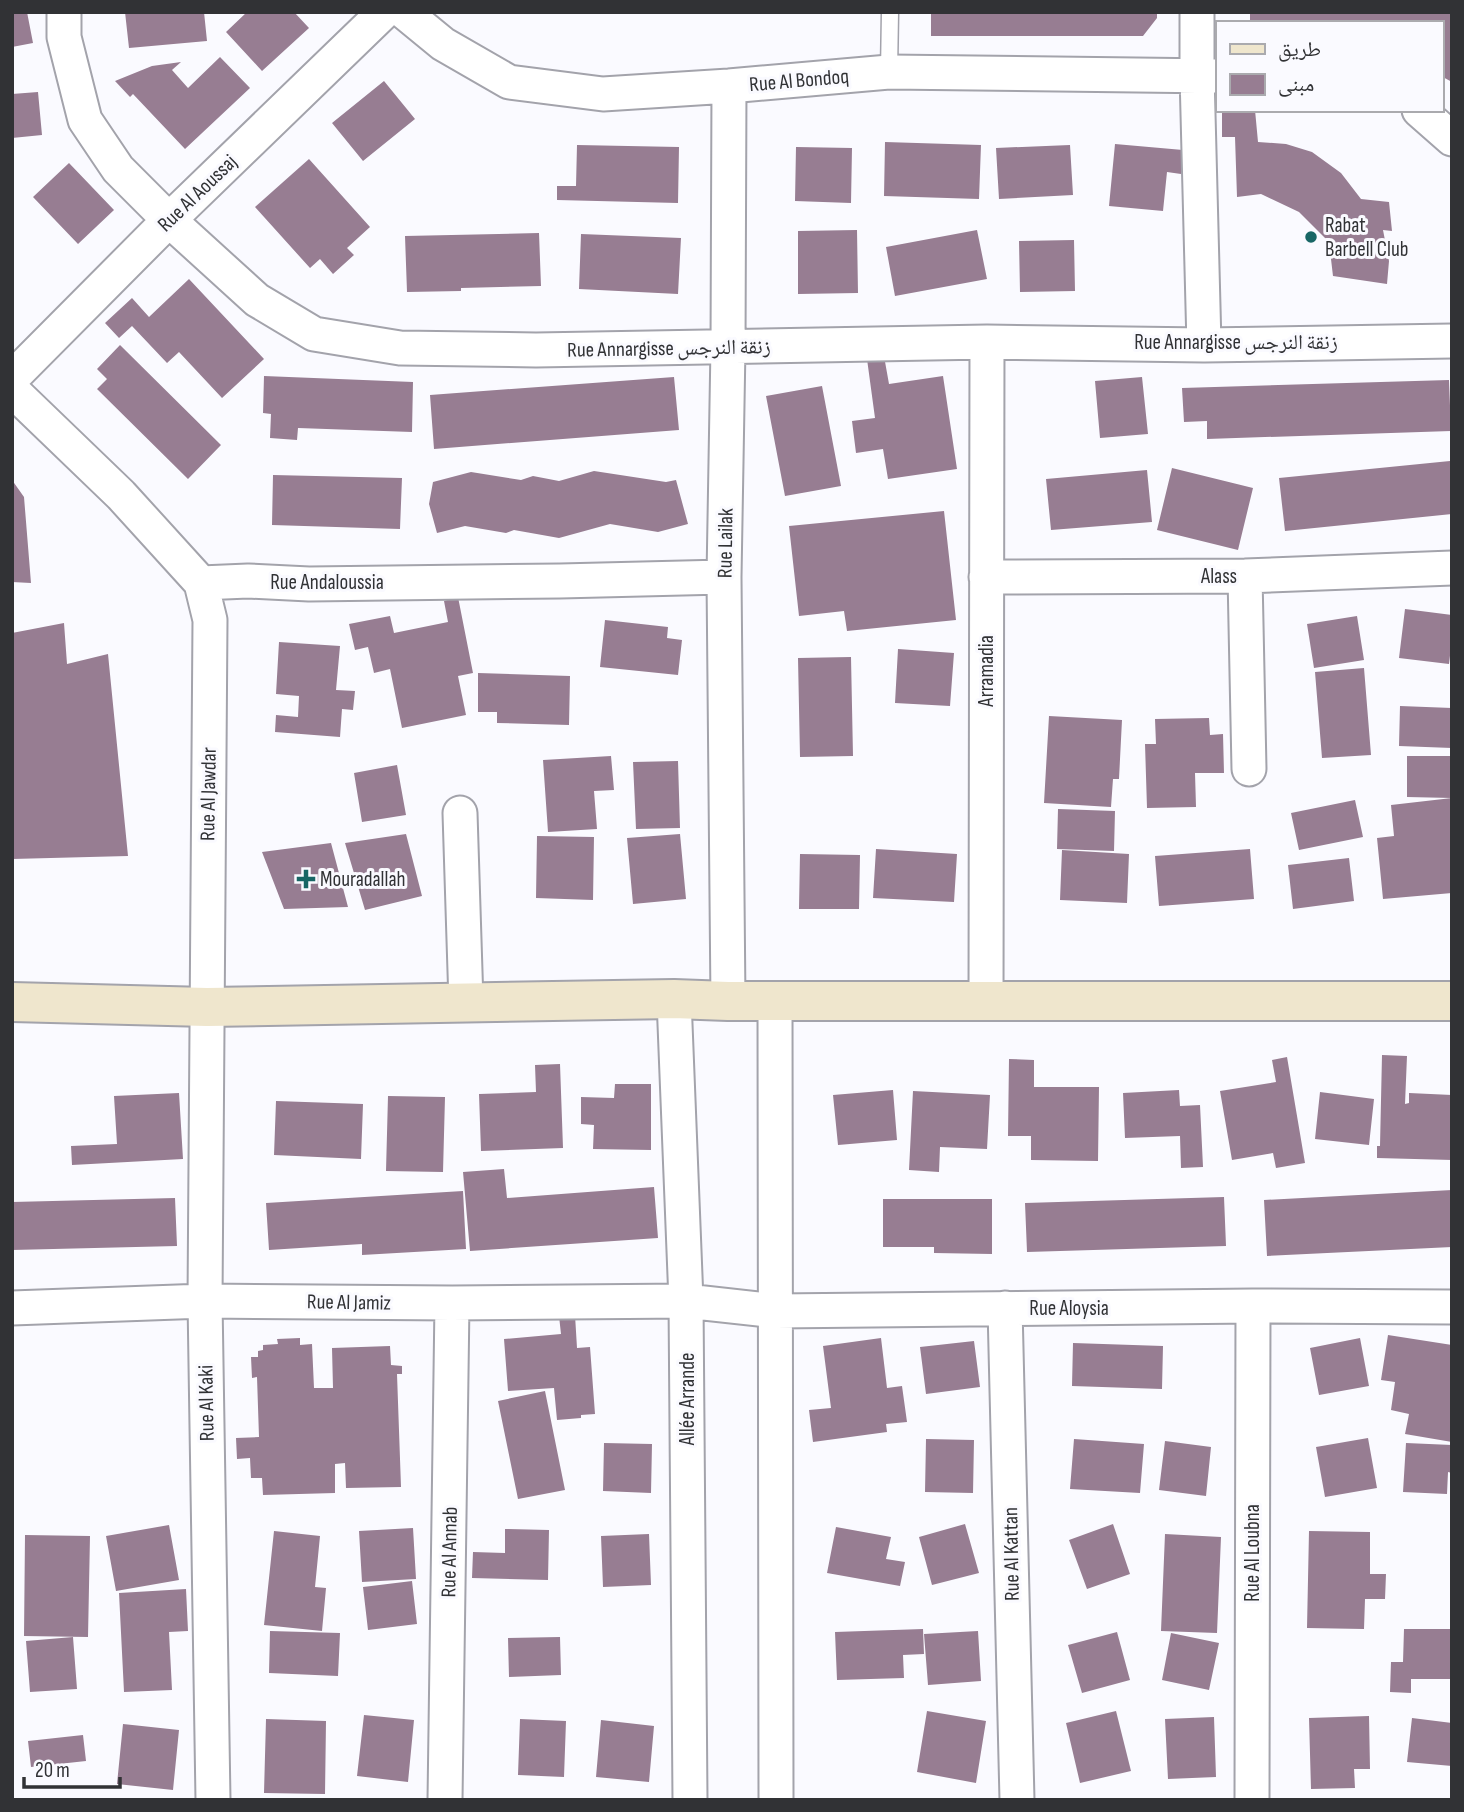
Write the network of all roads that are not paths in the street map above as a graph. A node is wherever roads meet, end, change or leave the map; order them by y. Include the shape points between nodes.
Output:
1 (64, 12) edge
2 (384, 12) edge
3 (404, 12) edge
4 (890, 12) edge
5 (1197, 12) edge
6 (890, 72) junction
7 (1207, 76) edge
8 (729, 86) junction
9 (1421, 112) edge
10 (1452, 139) edge
11 (169, 220) junction
12 (1452, 341) edge
13 (987, 342) junction
14 (1205, 345) junction
15 (728, 347) junction
16 (12, 378) edge
17 (12, 390) edge
18 (1452, 568) edge
19 (1245, 576) junction
20 (724, 577) junction
21 (986, 577) junction
22 (201, 583) junction
23 (1249, 769) dead end
24 (460, 813) dead end
25 (674, 999) junction
26 (728, 1001) junction
27 (775, 1001) junction
28 (986, 1001) junction
29 (1452, 1001) edge
30 (12, 1002) edge
31 (466, 1003) junction
32 (207, 1007) junction
33 (205, 1301) junction
34 (686, 1301) junction
35 (452, 1303) junction
36 (1253, 1306) junction
37 (1452, 1307) edge
38 (12, 1308) edge
39 (1006, 1308) junction
40 (776, 1311) junction
41 (213, 1800) edge
42 (446, 1800) edge
43 (690, 1800) edge
44 (776, 1800) edge
45 (1017, 1800) edge
46 (1252, 1800) edge

1 - 11 street, Rue Annargisse زنقة النرجس via 64,37 85,120 118,169
2 - 11 street, Rue Al Aoussaj
3 - 8 street, Rue Al Bondoq via 443,44 509,82 603,94
4 - 6 lane
5 - 7 street
6 - 7 street, Rue Al Bondoq
6 - 8 street, Rue Al Bondoq
7 - 14 street
8 - 15 street, Rue Lailak
9 - 10 street
11 - 15 street, Rue Annargisse زنقة النرجس via 257,300 314,334 400,348
11 - 16 street, Rue Al Aoussaj
12 - 14 street, Rue Annargisse زنقة النرجس
13 - 14 street, Rue Annargisse زنقة النرجس
13 - 15 street, Rue Annargisse زنقة النرجس
13 - 21 street, Arramadia
15 - 20 street, Rue Lailak
17 - 22 street via 121,495
18 - 19 street, Alass
19 - 21 street, Alass
19 - 23 street
20 - 22 street, Rue Andaloussia
20 - 26 street, Rue Lailak
21 - 28 street, Arramadia
22 - 32 street, Rue Al Jawdar via 211,620
24 - 31 street
25 - 26 street
25 - 31 street
25 - 34 street, Allée Arrande
26 - 27 street
27 - 28 street
27 - 40 street
28 - 29 street
30 - 32 street
31 - 32 street
32 - 33 street, Rue Al Kaki
33 - 35 street, Rue Al Jamiz
33 - 38 street, Rue Al Jamiz
33 - 41 street, Rue Al Kaki
34 - 35 street, Rue Al Jamiz
34 - 40 street, Rue Aloysia
34 - 43 street, Allée Arrande
35 - 42 street, Rue Al Annab
36 - 37 street, Rue Aloysia
36 - 39 street, Rue Aloysia
36 - 46 street, Rue Al Loubna
39 - 40 street, Rue Aloysia
39 - 45 street, Rue Al Kattan
40 - 44 street

